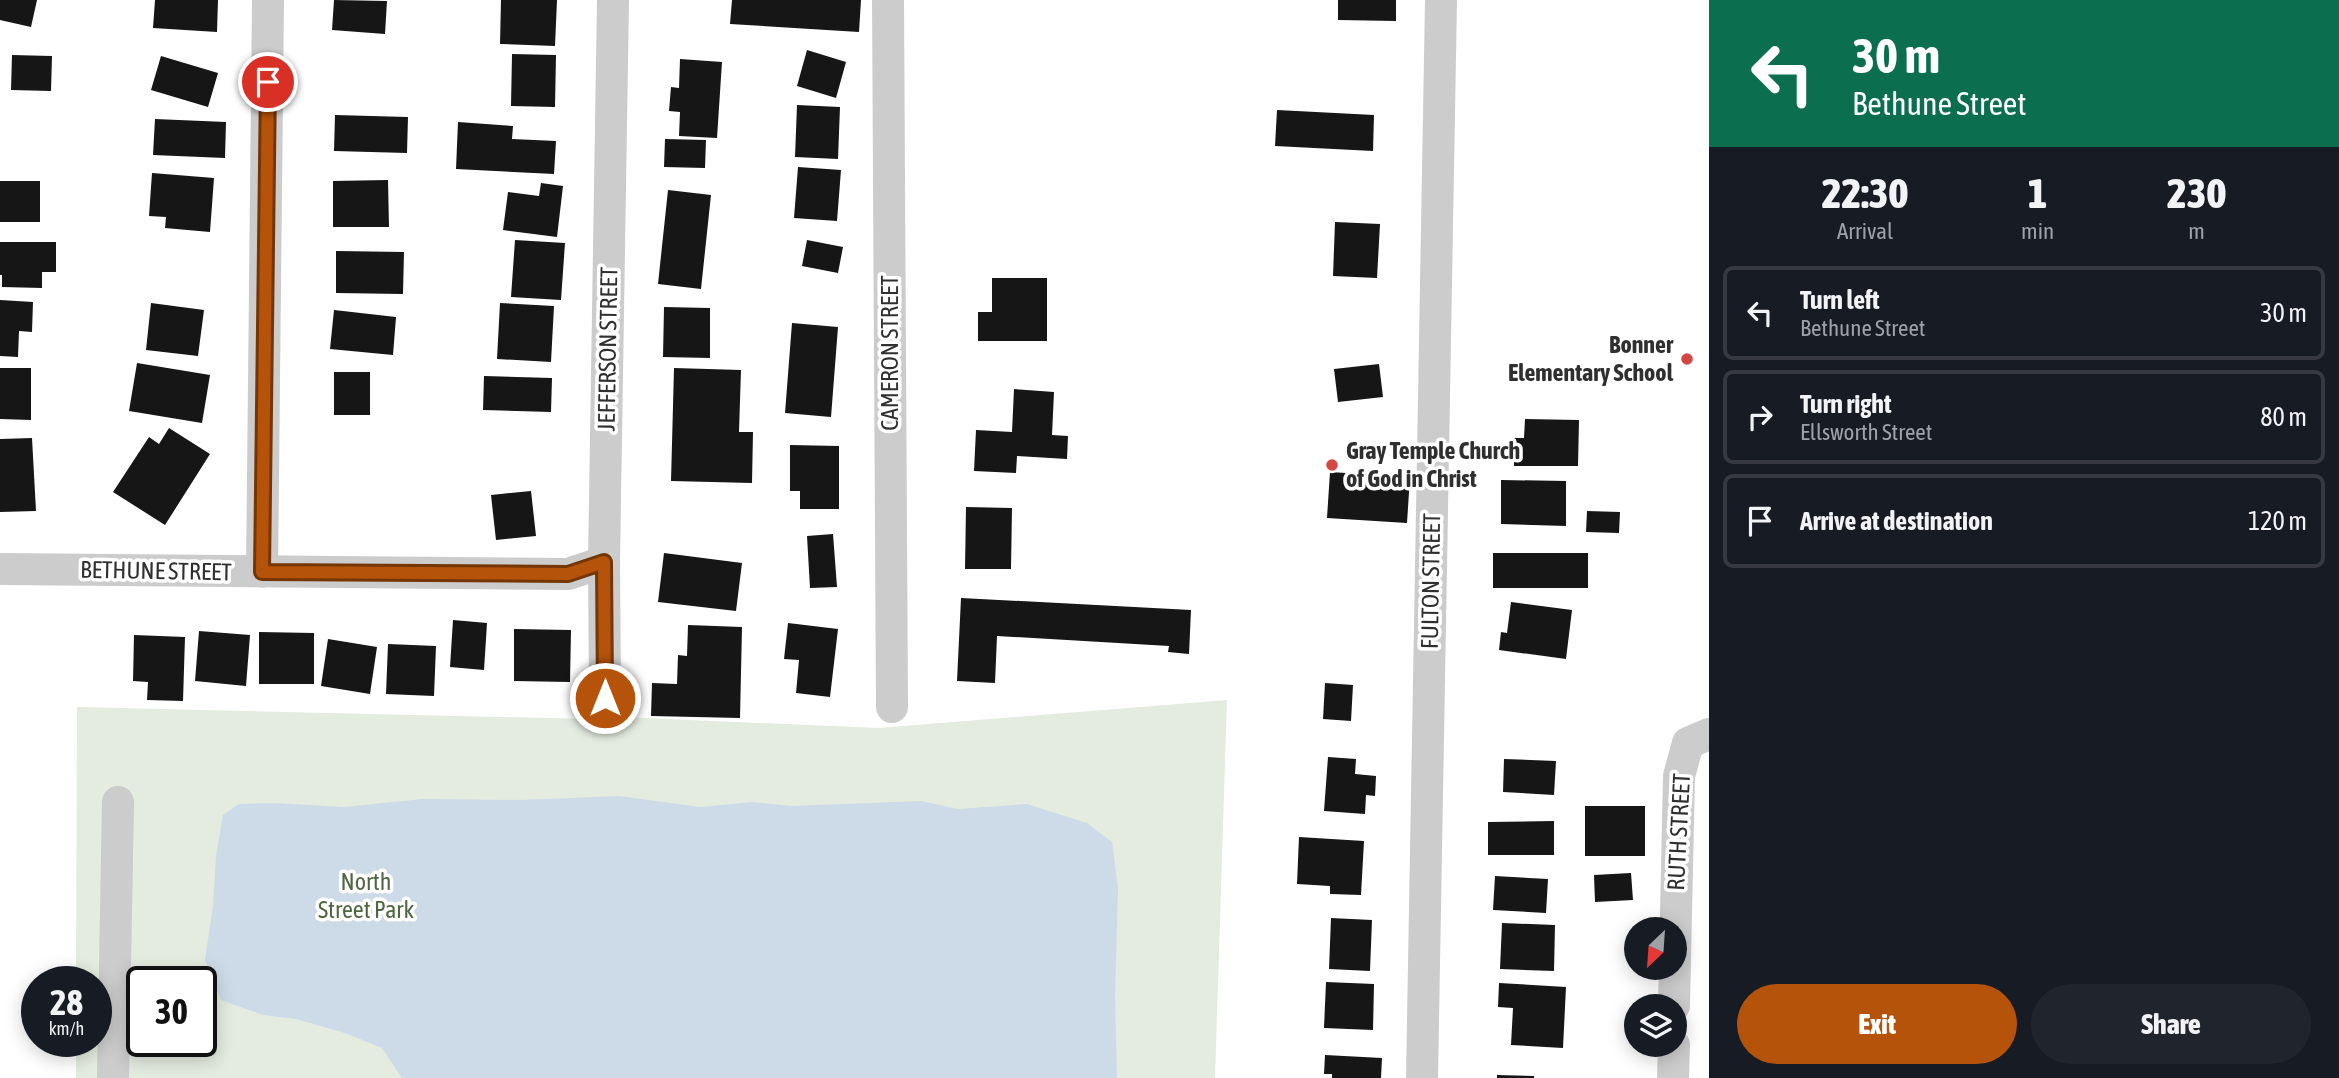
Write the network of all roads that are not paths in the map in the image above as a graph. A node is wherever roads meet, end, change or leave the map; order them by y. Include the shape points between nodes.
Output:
1 (268, 0) edge
2 (613, 0) edge
3 (888, 0) edge
4 (1441, 0) edge
5 (604, 562) junction
6 (0, 569) edge
7 (262, 572) junction
8 (605, 698) dead end
9 (892, 706) dead end
10 (1698, 738) edge
11 (118, 802) dead end
12 (1674, 994) edge
13 (1674, 1057) edge
14 (113, 1078) edge
15 (1422, 1078) edge
16 (1673, 1078) edge

1 - 7 street
2 - 5 street, JEFFERSON STREET
3 - 9 street, CAMERON STREET
4 - 15 street, FULTON STREET
5 - 7 street, BETHUNE STREET via 568,574
5 - 8 street, JEFFERSON STREET
6 - 7 street, BETHUNE STREET
10 - 12 street, RUTH STREET via 1679,776
11 - 14 street
13 - 16 street

